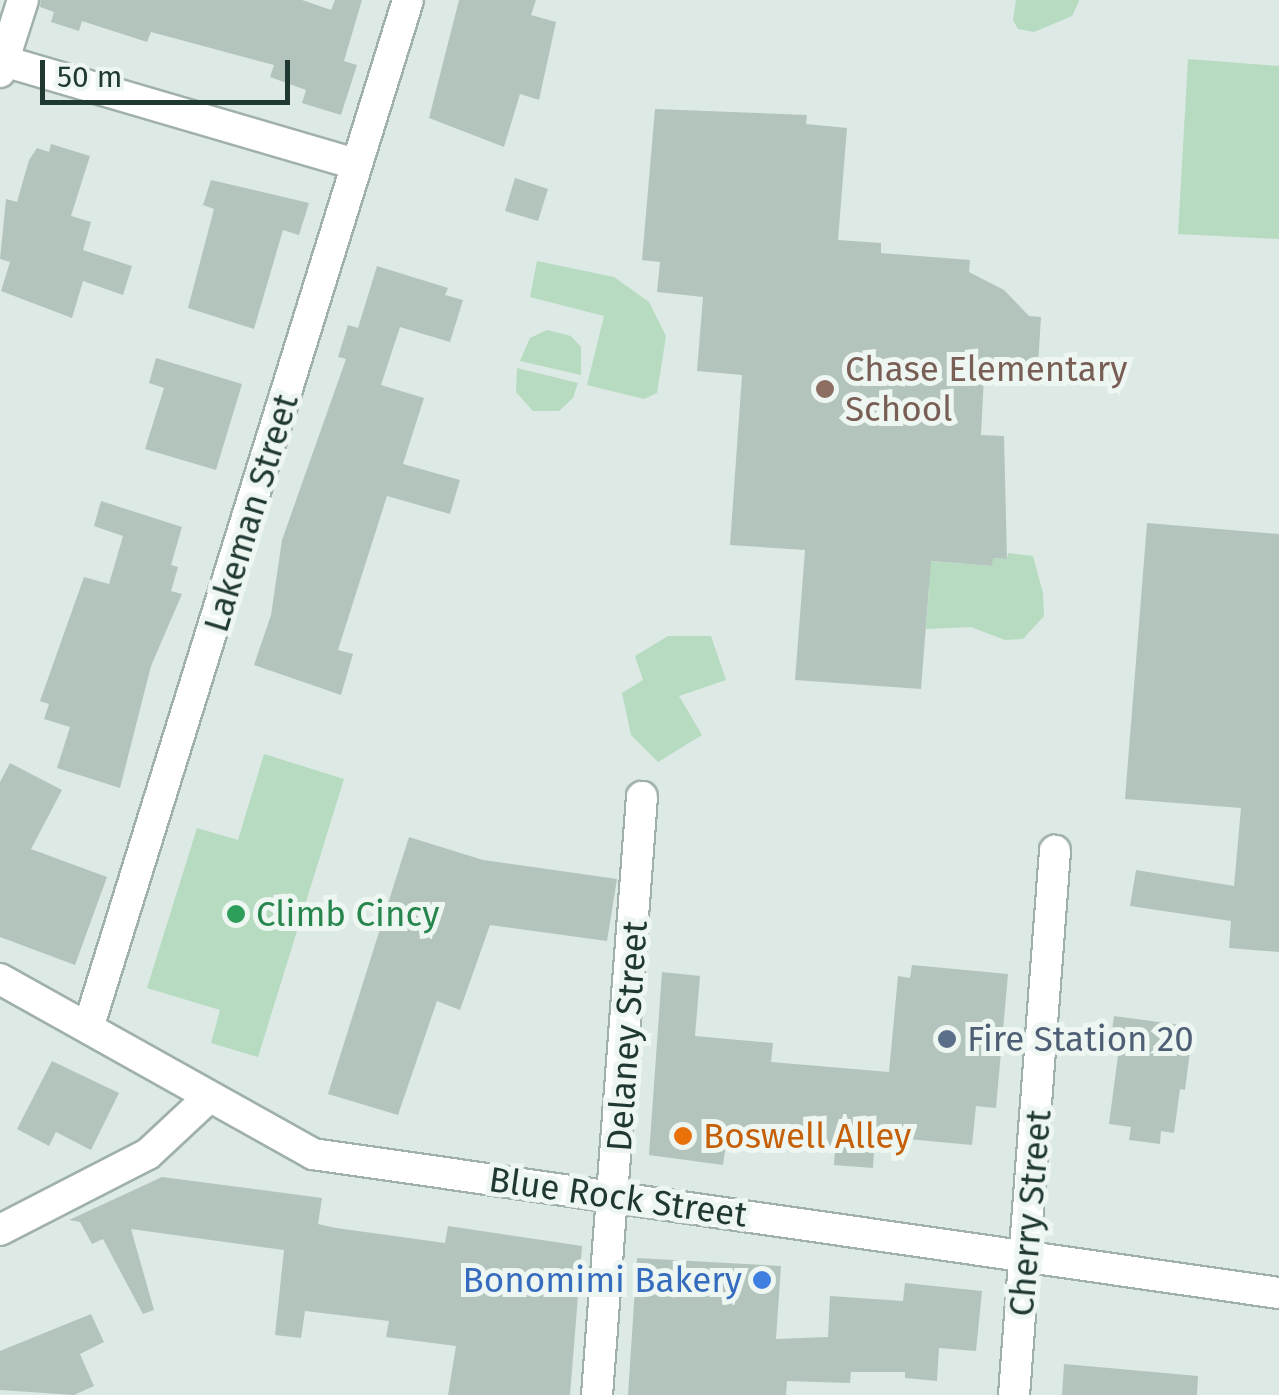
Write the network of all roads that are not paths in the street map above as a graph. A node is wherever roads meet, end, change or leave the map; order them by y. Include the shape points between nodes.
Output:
1 (22, 0) edge
2 (408, 0) edge
3 (1, 65) edge
4 (355, 164) junction
5 (642, 797) dead end
6 (1055, 852) dead end
7 (0, 979) edge
8 (89, 1025) junction
9 (208, 1098) junction
10 (614, 1195) junction
11 (0, 1230) edge
12 (1026, 1259) junction
13 (1279, 1294) edge
14 (597, 1395) edge
15 (1014, 1395) edge

1 - 3 street
2 - 4 street, Lakeman Street
3 - 4 street
4 - 8 street, Lakeman Street via 233,578
5 - 10 street, Delaney Street
6 - 12 street, Cherry Street
7 - 8 street, Blue Rock Street
8 - 9 street, Blue Rock Street
9 - 10 street, Blue Rock Street via 313,1154
9 - 11 street via 148,1154
10 - 12 street, Blue Rock Street
10 - 14 street, Delaney Street
12 - 13 street, Blue Rock Street
12 - 15 street, Cherry Street

